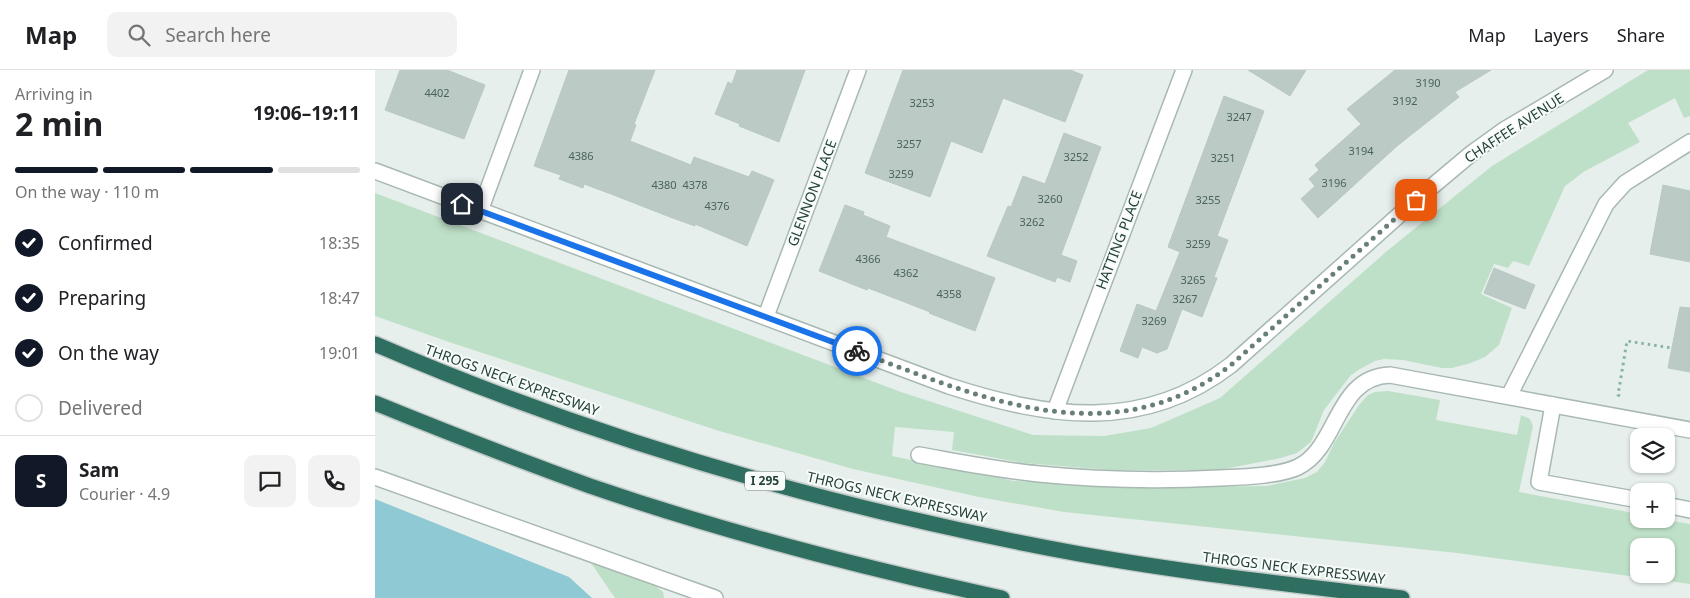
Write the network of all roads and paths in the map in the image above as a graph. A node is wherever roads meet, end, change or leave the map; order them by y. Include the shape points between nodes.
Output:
1 (532, 70) edge
2 (858, 70) edge
3 (1184, 70) edge
4 (1605, 70) edge
5 (1690, 142) edge
6 (375, 171) edge
7 (480, 210) junction
8 (766, 316) junction
9 (375, 344) edge
10 (1672, 348) dead end
11 (1509, 396) junction
12 (1627, 397) dead end
13 (375, 403) edge
14 (1553, 404) junction
15 (1055, 411) junction
16 (1690, 430) edge
17 (919, 455) dead end
18 (375, 477) edge
19 (1630, 498) edge
20 (1675, 507) edge
21 (1690, 510) edge
22 (715, 598) edge
23 (1002, 598) edge
24 (1402, 598) edge

1 - 7 street
2 - 8 street, GLENNON PLACE
3 - 15 street, HATTING PLACE
4 - 15 street, CHAFFEE AVENUE via 1504,130 1473,153 1216,376 1179,397 1140,409 1101,413
5 - 11 street via 1631,179 1606,204
6 - 7 street, CHAFFEE AVENUE
7 - 8 street, CHAFFEE AVENUE
8 - 15 street, CHAFFEE AVENUE via 957,389 1028,408
9 - 24 highway, THROGS NECK EXPRESSWAY / I 295 via 614,435 746,476 867,508 1123,561 1260,582
10 - 12 path via 1627,341 1618,396
11 - 14 street
11 - 17 street via 1397,376 1376,377 1353,392 1308,461 1289,470 1246,477 1094,478 1037,474
13 - 23 highway via 547,470 680,515 859,565
14 - 16 street
14 - 19 street via 1539,482
18 - 22 street
20 - 21 street

